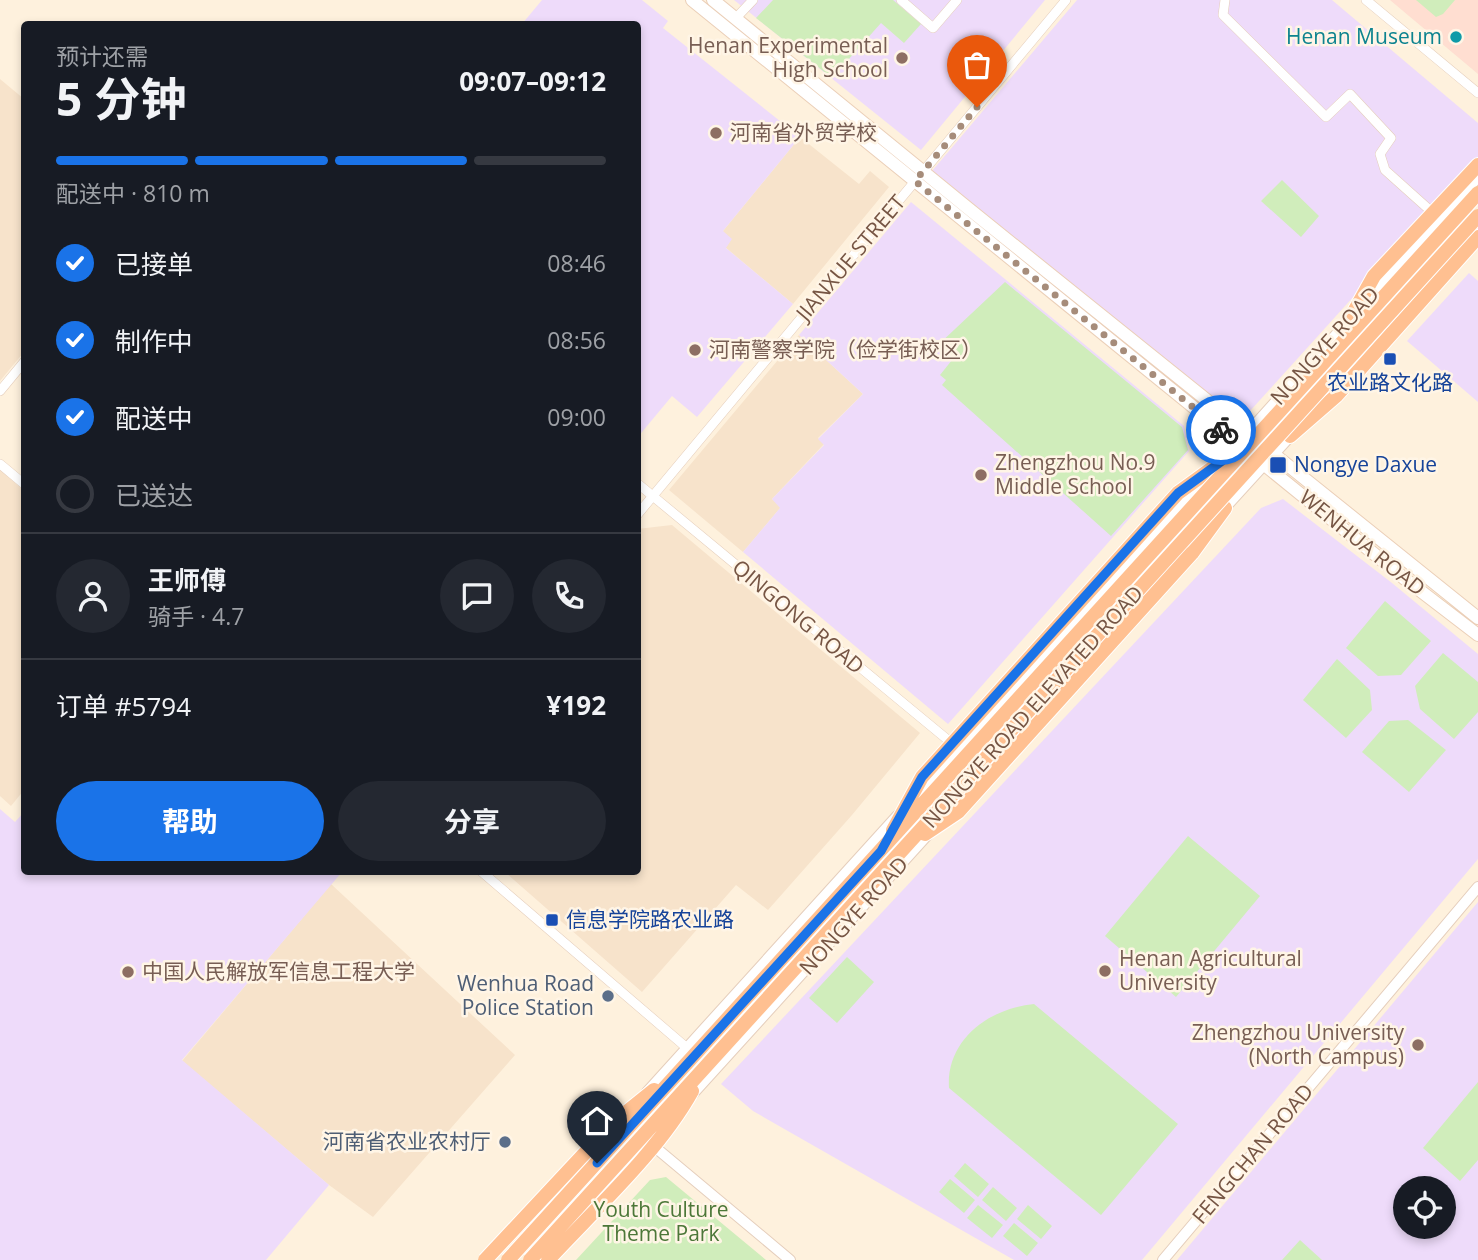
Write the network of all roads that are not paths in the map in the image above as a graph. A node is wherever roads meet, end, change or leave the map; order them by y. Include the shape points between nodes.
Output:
1 (692, 0) edge
2 (713, 0) edge
3 (753, 0) edge
4 (901, 0) edge
5 (957, 0) edge
6 (1066, 0) edge
7 (1225, 0) edge
8 (1366, 0) edge
9 (736, 18) junction
10 (1478, 93) edge
11 (1478, 165) edge
12 (919, 176) junction
13 (1476, 186) edge
14 (1433, 213) junction
15 (1478, 216) edge
16 (1478, 230) edge
17 (1478, 237) edge
18 (1350, 319) junction
19 (21, 366) edge
20 (0, 391) edge
21 (1290, 436) junction
22 (1242, 439) junction
23 (1268, 460) junction
24 (1222, 461) junction
25 (0, 464) edge
26 (21, 482) edge
27 (641, 486) edge
28 (653, 496) junction
29 (1224, 508) junction
30 (641, 510) edge
31 (1478, 618) edge
32 (1478, 635) edge
33 (959, 750) junction
34 (909, 844) junction
35 (881, 851) junction
36 (485, 875) edge
37 (1478, 887) edge
38 (687, 1048) junction
39 (686, 1065) junction
40 (705, 1067) junction
41 (622, 1119) junction
42 (649, 1142) junction
43 (485, 1260) edge
44 (494, 1260) edge
45 (508, 1260) edge
46 (530, 1260) edge
47 (541, 1260) edge
48 (548, 1260) edge
49 (790, 1260) edge
50 (1163, 1260) edge

1 - 12 main road, WENHUA ROAD
2 - 9 main road, WENHUA ROAD
3 - 9 street
4 - 5 street via 933,28
6 - 12 street, JIANXUE STREET
7 - 14 street via 1223,15 1326,117 1350,94 1391,138 1380,154 1385,170
8 - 10 street
9 - 12 main road, WENHUA ROAD
11 - 14 highway
12 - 22 main road, WENHUA ROAD
12 - 28 street, JIANXUE STREET
13 - 18 street, NONGYE ROAD
13 - 35 highway, NONGYE ROAD ELEVATED ROAD, bridge
14 - 18 highway via 1374,276
15 - 34 highway, NONGYE ROAD ELEVATED ROAD, bridge
16 - 21 street, NONGYE ROAD
17 - 21 highway via 1336,396
18 - 22 street, NONGYE ROAD
19 - 20 street
21 - 23 street, NONGYE ROAD
22 - 23 main road, WENHUA ROAD
22 - 24 street, NONGYE ROAD
23 - 29 street, NONGYE ROAD
23 - 31 main road, WENHUA ROAD
23 - 32 main road, WENHUA ROAD
24 - 33 street, NONGYE ROAD
24 - 35 highway, bridge via 1178,493 922,777
25 - 26 street
27 - 28 street, QINGONG ROAD
28 - 30 street, JIANXUE STREET
28 - 33 street, QINGONG ROAD
29 - 34 highway, bridge via 1192,552 958,812
29 - 42 street, NONGYE ROAD
33 - 38 street, NONGYE ROAD
34 - 40 highway, NONGYE ROAD ELEVATED ROAD, bridge
35 - 39 highway, NONGYE ROAD ELEVATED ROAD, bridge
36 - 38 street
37 - 50 street, FENGCHAN ROAD
38 - 41 street, NONGYE ROAD
39 - 43 highway, bridge via 613,1123
39 - 45 highway, NONGYE ROAD ELEVATED ROAD, bridge
40 - 46 highway, NONGYE ROAD ELEVATED ROAD, bridge
40 - 48 highway, bridge via 665,1132
41 - 42 street
41 - 44 street, NONGYE ROAD
42 - 47 street, NONGYE ROAD
42 - 49 street

